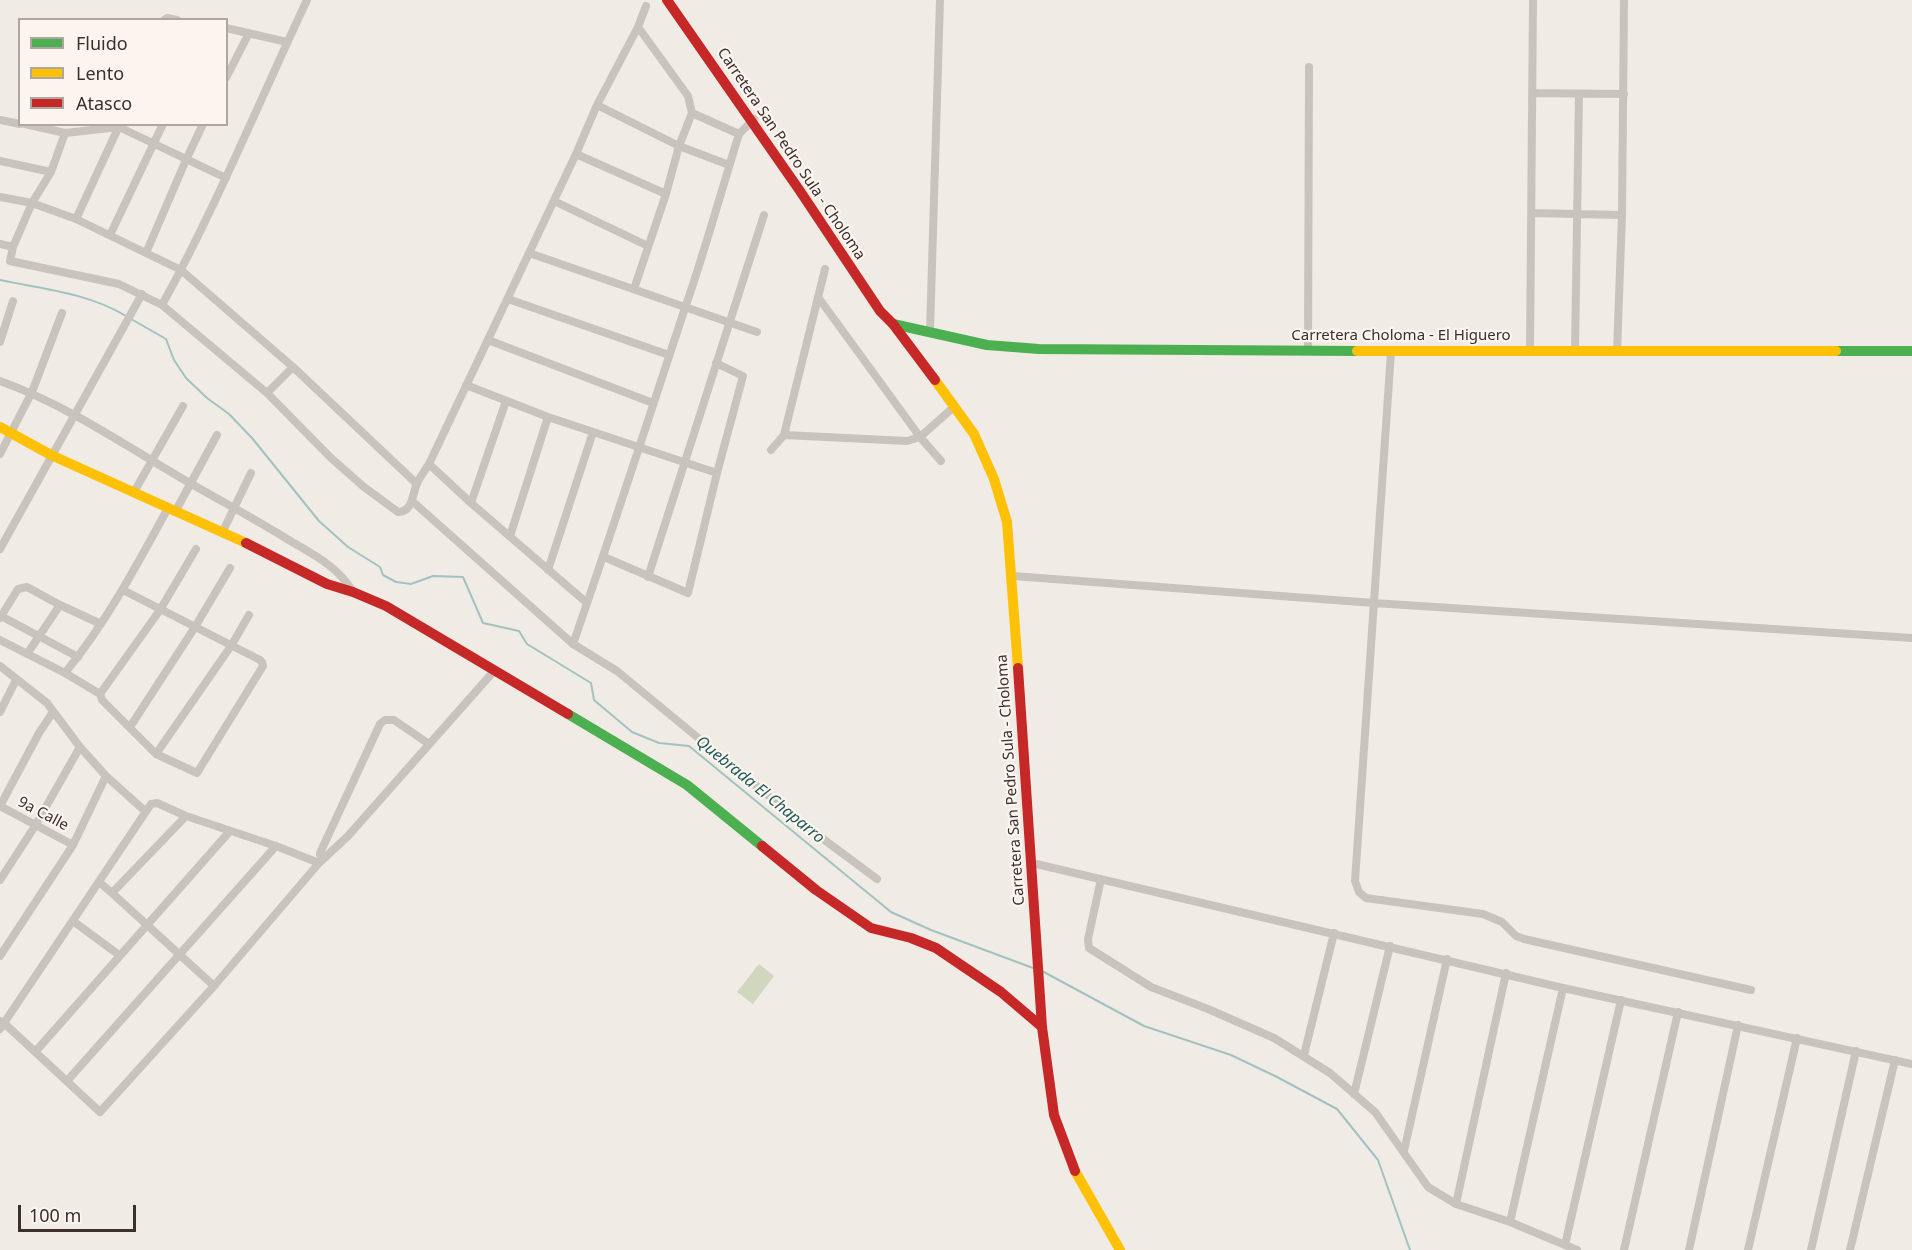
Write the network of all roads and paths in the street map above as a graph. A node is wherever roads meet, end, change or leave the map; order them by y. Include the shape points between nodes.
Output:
1 (307, 0) edge
2 (667, 0) edge
3 (674, 0) edge
4 (940, 0) edge
5 (1533, 0) edge
6 (1624, 0) edge
7 (646, 6) dead end
8 (638, 27) junction
9 (228, 28) edge
10 (249, 33) junction
11 (287, 42) junction
12 (1309, 67) dead end
13 (228, 74) edge
14 (1533, 93) junction
15 (1579, 94) junction
16 (1624, 94) junction
17 (597, 105) junction
18 (692, 113) junction
19 (0, 120) edge
20 (753, 120) junction
21 (18, 123) edge
22 (34, 126) edge
23 (120, 126) edge
24 (162, 126) edge
25 (203, 126) edge
26 (65, 133) junction
27 (739, 134) junction
28 (154, 143) junction
29 (679, 146) junction
30 (576, 154) junction
31 (186, 160) junction
32 (0, 161) edge
33 (729, 165) junction
34 (51, 172) junction
35 (225, 178) junction
36 (666, 194) junction
37 (0, 197) edge
38 (554, 201) junction
39 (32, 203) junction
40 (1532, 213) junction
41 (764, 215) dead end
42 (1577, 215) junction
43 (1622, 215) junction
44 (76, 219) junction
45 (110, 235) junction
46 (0, 244) edge
47 (648, 246) junction
48 (13, 247) junction
49 (146, 253) junction
50 (530, 253) junction
51 (825, 269) dead end
52 (181, 270) junction
53 (634, 289) junction
54 (142, 294) junction
55 (818, 297) junction
56 (508, 299) junction
57 (13, 301) dead end
58 (162, 305) junction
59 (686, 307) junction
60 (62, 313) dead end
61 (729, 322) junction
62 (893, 324) junction
63 (930, 331) junction
64 (757, 332) dead end
65 (488, 340) junction
66 (0, 342) edge
67 (1308, 350) junction
68 (1530, 351) junction
69 (1575, 351) junction
70 (1912, 351) edge
71 (1391, 352) junction
72 (1617, 352) junction
73 (669, 355) junction
74 (716, 363) junction
75 (293, 367) junction
76 (0, 381) edge
77 (466, 385) junction
78 (32, 392) junction
79 (267, 393) junction
80 (506, 401) junction
81 (653, 403) junction
82 (183, 406) dead end
83 (956, 406) junction
84 (74, 414) junction
85 (548, 417) junction
86 (0, 427) edge
87 (12, 432) junction
88 (593, 432) junction
89 (217, 435) dead end
90 (784, 435) junction
91 (920, 436) junction
92 (638, 447) junction
93 (771, 450) dead end
94 (0, 454) edge
95 (51, 455) junction
96 (153, 461) junction
97 (941, 461) dead end
98 (683, 463) junction
99 (429, 464) junction
100 (251, 473) dead end
101 (717, 473) junction
102 (191, 484) junction
103 (417, 484) junction
104 (134, 492) junction
105 (412, 501) junction
106 (471, 503) junction
107 (234, 507) junction
108 (172, 510) junction
109 (223, 531) junction
110 (510, 536) junction
111 (0, 549) edge
112 (196, 549) dead end
113 (604, 557) junction
114 (230, 568) dead end
115 (548, 570) junction
116 (1013, 576) junction
117 (648, 577) junction
118 (123, 590) junction
119 (353, 592) junction
120 (587, 603) junction
121 (1374, 603) junction
122 (60, 605) junction
123 (160, 610) junction
124 (249, 615) dead end
125 (1, 617) edge
126 (101, 624) junction
127 (195, 627) junction
128 (41, 636) junction
129 (1912, 638) edge
130 (0, 640) edge
131 (573, 644) junction
132 (231, 646) junction
133 (27, 654) junction
134 (78, 657) junction
135 (0, 666) edge
136 (494, 671) junction
137 (65, 674) junction
138 (16, 680) junction
139 (100, 694) junction
140 (0, 712) edge
141 (53, 712) junction
142 (130, 727) junction
143 (429, 744) junction
144 (80, 747) junction
145 (156, 754) junction
146 (106, 776) junction
147 (0, 806) edge
148 (145, 811) junction
149 (186, 816) junction
150 (35, 826) junction
151 (230, 831) junction
152 (73, 845) junction
153 (276, 846) junction
154 (326, 857) junction
155 (319, 863) junction
156 (1032, 864) junction
157 (877, 879) dead end
158 (1101, 879) junction
159 (0, 880) edge
160 (99, 882) junction
161 (112, 893) junction
162 (73, 921) junction
163 (147, 924) junction
164 (1334, 933) junction
165 (1390, 946) junction
166 (180, 954) junction
167 (0, 956) edge
168 (119, 956) junction
169 (1447, 959) junction
170 (1506, 973) junction
171 (214, 986) junction
172 (1563, 987) junction
173 (1751, 990) dead end
174 (1622, 1000) junction
175 (1678, 1012) junction
176 (1, 1024) edge
177 (1738, 1025) junction
178 (1042, 1027) junction
179 (1797, 1038) junction
180 (36, 1051) junction
181 (1856, 1051) junction
182 (1304, 1055) junction
183 (1895, 1060) junction
184 (1912, 1064) edge
185 (67, 1081) junction
186 (1354, 1094) junction
187 (1404, 1151) junction
188 (1456, 1204) junction
189 (1510, 1222) junction
190 (1565, 1245) junction
191 (1120, 1250) edge
192 (1577, 1250) edge
193 (1624, 1250) edge
194 (1689, 1250) edge
195 (1748, 1250) edge
196 (1811, 1250) edge
197 (1850, 1250) edge

1 - 11 street
2 - 20 street, Carretera San Pedro Sula - Choloma
3 - 20 street, Carretera San Pedro Sula - Choloma
4 - 63 street
5 - 14 street
6 - 16 street
7 - 8 street
8 - 17 street
8 - 18 street via 688,96
9 - 10 street
10 - 11 street
10 - 13 street
11 - 35 street
12 - 67 street
14 - 15 street
14 - 40 street
15 - 16 street
15 - 42 street
16 - 43 street
17 - 29 street
17 - 30 street
18 - 27 street
18 - 29 street
19 - 21 street
20 - 27 street
20 - 62 street, Carretera San Pedro Sula - Choloma via 887,309
22 - 26 street
23 - 26 street
23 - 28 street
23 - 44 street
24 - 28 street
25 - 31 street
26 - 34 street
27 - 33 street
28 - 31 street
28 - 45 street
29 - 33 street
29 - 36 street
30 - 36 street
30 - 38 street
31 - 35 street
31 - 49 street
32 - 34 street
33 - 59 street
34 - 39 street
35 - 52 street
36 - 47 street
37 - 39 street
38 - 47 street
38 - 50 street
39 - 44 street
39 - 48 street
40 - 42 street
40 - 68 street
41 - 61 street
42 - 43 street
42 - 69 street
43 - 72 street
44 - 45 street
45 - 49 street
46 - 48 street
47 - 53 street
48 - 54 street via 13,263 119,284
49 - 52 street
50 - 53 street
50 - 56 street
51 - 55 street
52 - 58 street
52 - 75 street
53 - 59 street
54 - 58 street
54 - 84 street
55 - 90 street
55 - 91 street
56 - 65 street
56 - 73 street
57 - 66 street
58 - 79 street
59 - 61 street
59 - 73 street
60 - 78 street
61 - 64 street
61 - 74 street
62 - 63 street, Carretera Choloma - El Higuero
62 - 83 street, Carretera San Pedro Sula - Choloma
63 - 67 street, Carretera Choloma - El Higuero via 987,345 1039,349
65 - 77 street
65 - 81 street
67 - 71 street, Carretera Choloma - El Higuero
68 - 69 street, Carretera Choloma - El Higuero
68 - 71 street, Carretera Choloma - El Higuero
69 - 72 street, Carretera Choloma - El Higuero
70 - 72 street, Carretera Choloma - El Higuero
71 - 121 street
73 - 81 street
74 - 98 street
74 - 101 street via 743,376
75 - 79 street
75 - 103 street
76 - 78 street
77 - 80 street
77 - 99 street
78 - 84 street
78 - 87 street
79 - 105 street via 331,458 398,512 405,511
80 - 85 street
80 - 106 street
81 - 92 street
82 - 96 street
83 - 91 street
83 - 116 street, Carretera San Pedro Sula - Choloma via 974,434 994,479 1007,522
84 - 95 street
84 - 96 street
85 - 88 street
85 - 110 street
86 - 87 street
87 - 94 street
87 - 95 street
88 - 92 street
88 - 115 street
89 - 102 street
90 - 91 street via 907,441
90 - 93 street
91 - 97 street
92 - 98 street
92 - 113 street
95 - 104 street
95 - 111 street
96 - 102 street
96 - 104 street
98 - 101 street
98 - 117 street
99 - 103 street
99 - 106 street
100 - 107 street
101 - 117 street via 688,593
102 - 107 street
102 - 108 street
103 - 105 street
104 - 108 street
105 - 131 street
106 - 110 street
107 - 109 street
107 - 119 street via 328,563 346,578
108 - 109 street
108 - 118 street
109 - 119 street via 327,584
110 - 115 street
112 - 123 street
113 - 117 street
113 - 120 street
114 - 127 street
115 - 120 street
116 - 121 street
116 - 156 street, Carretera San Pedro Sula - Choloma
118 - 123 street
118 - 126 street
119 - 136 street via 415,622
120 - 131 street
121 - 129 street
121 - 173 street via 1355,881 1359,892 1366,898 1483,914 1502,922 1524,939
122 - 125 street via 22,586
122 - 126 street
122 - 128 street
123 - 127 street
123 - 139 street
124 - 132 street
125 - 128 street
126 - 134 street
127 - 132 street
127 - 142 street
128 - 133 street
128 - 134 street
130 - 133 street
131 - 157 street via 617,671 799,821
132 - 145 street
132 - 145 street via 260,660 263,666 197,774
133 - 137 street
134 - 137 street
135 - 138 street
136 - 143 street
136 - 178 street via 687,785 816,890 871,928 936,948 1001,992
137 - 139 street
138 - 140 street
138 - 141 street
139 - 142 street
141 - 144 street
141 - 147 street
142 - 145 street
143 - 154 street
143 - 154 street via 394,720 380,724 320,853
144 - 146 street
144 - 150 street
146 - 148 street
146 - 152 street
147 - 150 street, 9a Calle
148 - 149 street via 157,803
148 - 160 street
149 - 151 street
149 - 161 street
150 - 152 street, 9a Calle
150 - 159 street
151 - 153 street
151 - 163 street
152 - 167 street
153 - 155 street
153 - 166 street
154 - 155 street
155 - 171 street
156 - 158 street
156 - 178 street, Carretera San Pedro Sula - Choloma
158 - 164 street
158 - 182 street via 1089,948 1151,987 1237,1021
160 - 161 street
160 - 162 street
161 - 163 street
162 - 168 street
162 - 176 street
163 - 166 street
163 - 168 street
164 - 165 street
164 - 182 street
165 - 169 street
165 - 186 street
166 - 171 street
166 - 185 street
168 - 180 street
169 - 170 street
169 - 187 street
170 - 172 street
170 - 188 street
171 - 185 street via 100,1112
172 - 174 street
172 - 189 street
174 - 175 street
174 - 190 street
175 - 177 street
175 - 193 street
176 - 180 street
177 - 179 street
177 - 194 street
178 - 191 street, Carretera San Pedro Sula - Choloma via 1054,1115 1073,1168
179 - 181 street
179 - 195 street
180 - 185 street
181 - 183 street
181 - 196 street
182 - 186 street
183 - 184 street
183 - 197 street
186 - 187 street via 1375,1113
187 - 188 street via 1428,1187
188 - 189 street
189 - 190 street
190 - 192 street

